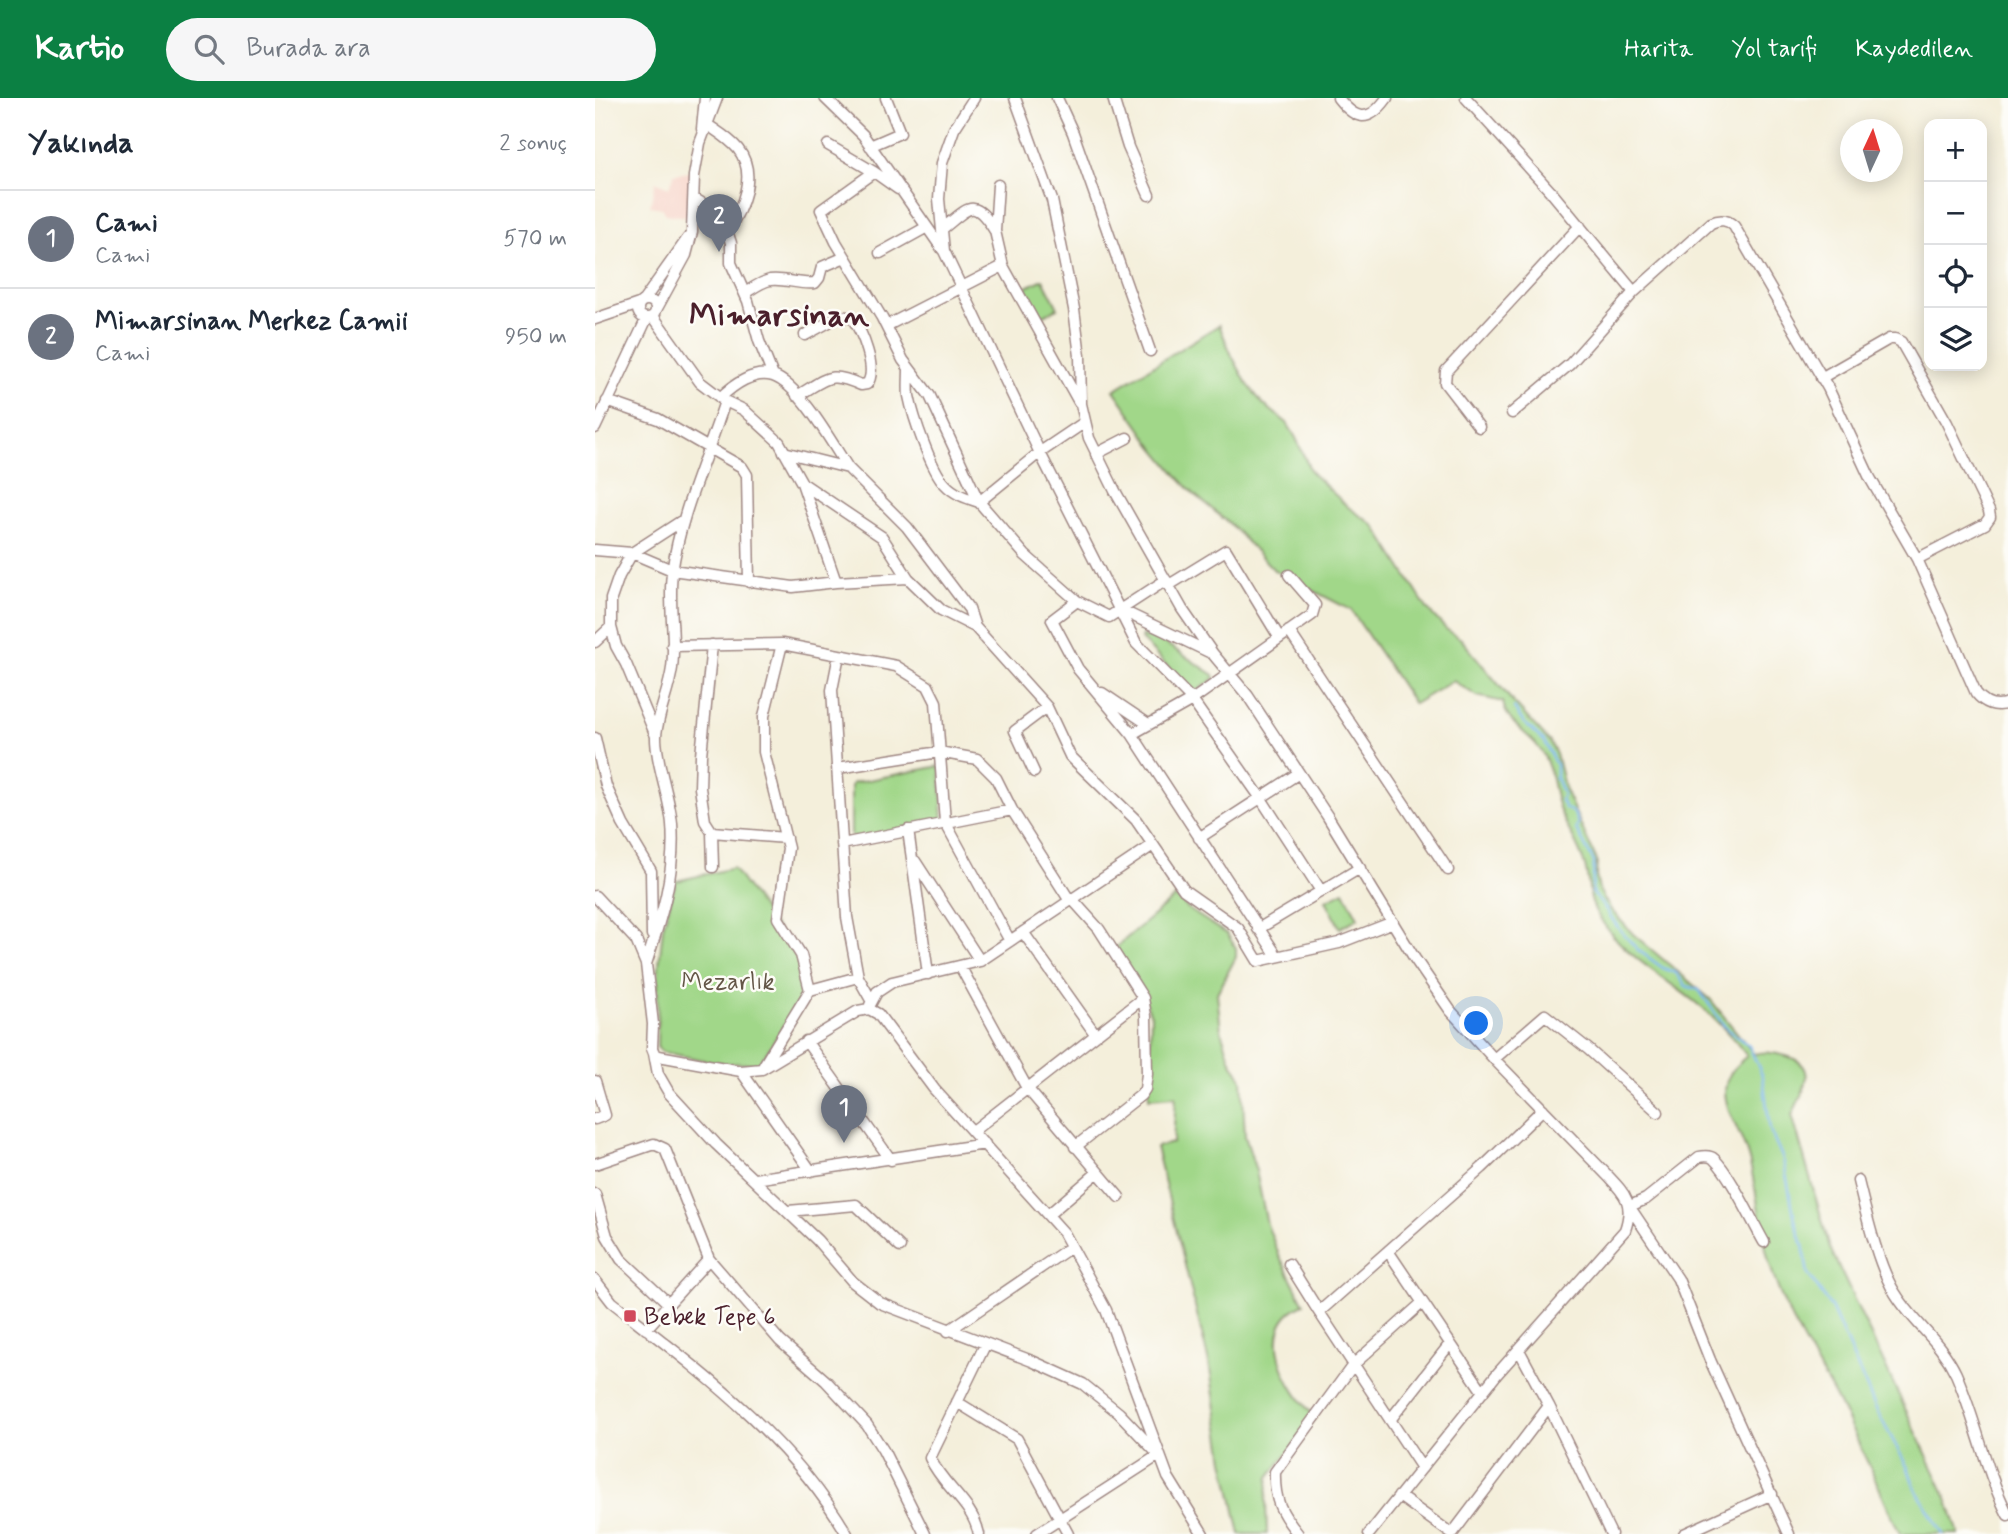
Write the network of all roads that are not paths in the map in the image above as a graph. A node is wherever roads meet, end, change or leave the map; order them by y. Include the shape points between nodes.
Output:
1 (705, 98) edge
2 (717, 98) edge
3 (825, 98) edge
4 (886, 98) edge
5 (974, 98) edge
6 (1015, 98) edge
7 (1057, 98) edge
8 (1113, 98) edge
9 (1338, 98) edge
10 (1387, 98) edge
11 (1466, 98) edge
12 (708, 125) junction
13 (700, 143) junction
14 (828, 145) dead end
15 (870, 146) junction
16 (874, 172) junction
17 (998, 185) dead end
18 (904, 194) junction
19 (1149, 195) dead end
20 (695, 199) junction
21 (1580, 226) junction
22 (927, 227) junction
23 (941, 229) junction
24 (995, 231) junction
25 (692, 232) junction
26 (727, 232) junction
27 (944, 251) junction
28 (880, 253) dead end
29 (845, 257) junction
30 (1003, 266) junction
31 (960, 286) junction
32 (1634, 292) junction
33 (745, 293) junction
34 (642, 302) junction
35 (610, 315) junction
36 (650, 315) junction
37 (595, 319) edge
38 (886, 326) junction
39 (805, 335) dead end
40 (1150, 351) dead end
41 (909, 368) junction
42 (773, 376) junction
43 (1821, 378) junction
44 (797, 396) junction
45 (722, 399) junction
46 (607, 401) junction
47 (1081, 404) junction
48 (1512, 413) dead end
49 (597, 416) edge
50 (1085, 422) junction
51 (1479, 427) dead end
52 (595, 428) edge
53 (1127, 438) dead end
54 (710, 448) junction
55 (784, 452) junction
56 (1039, 453) junction
57 (1096, 454) junction
58 (848, 468) junction
59 (802, 484) junction
60 (979, 502) junction
61 (683, 520) junction
62 (595, 550) edge
63 (632, 553) junction
64 (1917, 559) junction
65 (672, 570) junction
66 (1289, 575) dead end
67 (908, 578) junction
68 (749, 582) junction
69 (836, 582) junction
70 (1168, 582) junction
71 (1077, 601) junction
72 (1119, 609) junction
73 (611, 627) junction
74 (975, 627) junction
75 (1284, 634) junction
76 (595, 642) edge
77 (782, 644) junction
78 (712, 645) junction
79 (672, 646) junction
80 (1213, 654) junction
81 (839, 655) junction
82 (1228, 674) junction
83 (1093, 688) junction
84 (1192, 700) junction
85 (2008, 702) edge
86 (1047, 708) junction
87 (1148, 724) junction
88 (1132, 734) junction
89 (656, 737) junction
90 (595, 738) edge
91 (939, 752) junction
92 (838, 768) junction
93 (1034, 772) dead end
94 (1299, 773) junction
95 (1260, 797) junction
96 (1012, 810) junction
97 (945, 822) junction
98 (908, 830) junction
99 (712, 832) junction
100 (786, 838) junction
101 (1199, 838) junction
102 (842, 844) junction
103 (1153, 845) junction
104 (913, 858) junction
105 (713, 867) dead end
106 (1360, 868) junction
107 (1448, 870) dead end
108 (1321, 891) junction
109 (595, 896) edge
110 (1071, 900) junction
111 (1393, 922) junction
112 (1258, 929) junction
113 (1023, 932) junction
114 (1010, 941) junction
115 (653, 943) junction
116 (1277, 956) junction
117 (980, 961) junction
118 (646, 964) junction
119 (960, 966) junction
120 (928, 974) junction
121 (858, 977) junction
122 (810, 990) junction
123 (1143, 998) junction
124 (870, 1005) junction
125 (1096, 1035) junction
126 (806, 1041) junction
127 (654, 1053) junction
128 (1494, 1059) junction
129 (762, 1069) junction
130 (741, 1071) junction
131 (595, 1081) edge
132 (1027, 1088) junction
133 (1543, 1109) junction
134 (1658, 1112) dead end
135 (595, 1119) edge
136 (973, 1131) junction
137 (985, 1144) junction
138 (1075, 1147) junction
139 (891, 1160) junction
140 (595, 1164) edge
141 (811, 1171) junction
142 (1098, 1172) junction
143 (755, 1179) junction
144 (1858, 1181) dead end
145 (595, 1194) edge
146 (1119, 1197) dead end
147 (1630, 1206) junction
148 (597, 1207) edge
149 (788, 1211) junction
150 (1048, 1215) junction
151 (1764, 1242) dead end
152 (900, 1247) dead end
153 (1071, 1247) junction
154 (1388, 1251) junction
155 (709, 1259) junction
156 (1289, 1264) dead end
157 (595, 1280) edge
158 (668, 1303) junction
159 (1422, 1303) junction
160 (1318, 1312) junction
161 (646, 1329) junction
162 (948, 1331) junction
163 (985, 1345) junction
164 (1449, 1345) junction
165 (1519, 1350) junction
166 (1353, 1365) junction
167 (1482, 1392) junction
168 (957, 1402) junction
169 (1549, 1406) junction
170 (1390, 1420) junction
171 (1159, 1455) junction
172 (1422, 1468) junction
173 (1772, 1494) junction
174 (1399, 1496) junction
175 (2008, 1515) edge
176 (1059, 1519) junction
177 (847, 1534) edge
178 (925, 1534) edge
179 (979, 1534) edge
180 (1037, 1534) edge
181 (1068, 1534) edge
182 (1202, 1534) edge
183 (1299, 1534) edge
184 (1369, 1534) edge
185 (1452, 1534) edge
186 (1611, 1534) edge
187 (1684, 1534) edge
188 (1789, 1534) edge

1 - 13 street
2 - 12 street
3 - 15 street
4 - 15 street via 900,133
5 - 23 street via 954,129 942,163
6 - 47 street via 1052,200 1074,309
7 - 40 street
8 - 19 street
9 - 10 street via 1361,116 1375,113
11 - 21 street
12 - 13 street
12 - 26 street via 739,150 746,171 744,200
13 - 20 street
14 - 16 street
15 - 18 street
16 - 18 street
16 - 29 street via 821,210
17 - 24 street
18 - 22 street
20 - 25 street
20 - 26 street via 712,209
21 - 32 street
21 - 51 street via 1446,371 1445,383
22 - 27 street
22 - 28 street
23 - 24 street via 974,208
23 - 27 street
24 - 30 street
25 - 34 street
25 - 36 street via 686,255
26 - 33 street via 731,264
27 - 31 street
29 - 33 street via 822,267 815,283 772,280
29 - 38 street
30 - 31 street
30 - 47 street
31 - 38 street
31 - 56 street
32 - 43 street via 1711,223 1730,222
32 - 48 street via 1570,363
33 - 42 street
34 - 35 street
34 - 36 street via 639,313
34 - 36 street via 653,302
35 - 36 street
35 - 37 street
36 - 45 street via 700,382
36 - 46 street
38 - 41 street
39 - 44 street via 840,316 852,318 868,350 871,376 861,386 844,377 831,377
41 - 60 street via 930,396
41 - 60 street via 909,395 920,434 942,481 958,495
42 - 44 street
42 - 45 street via 744,380
43 - 64 street via 1870,478
43 - 64 street via 1895,339 1901,342 1947,423 1990,517 1985,524
44 - 58 street
45 - 54 street
45 - 55 street via 744,410
46 - 49 street
46 - 54 street via 658,419
47 - 50 street
49 - 52 street
50 - 56 street
50 - 57 street
53 - 57 street
54 - 61 street
54 - 68 street via 742,467 747,475
55 - 58 street
55 - 59 street
56 - 60 street
56 - 72 street
57 - 70 street
58 - 74 street via 907,527 969,609
59 - 67 street via 882,537
59 - 69 street
60 - 71 street via 1025,555
61 - 63 street
61 - 65 street
62 - 63 street
63 - 65 street
63 - 73 street via 611,599
64 - 85 street via 1976,693 1987,703
65 - 68 street
65 - 79 street
66 - 75 street via 1315,607 1312,615
67 - 69 street
67 - 74 street via 941,610
68 - 69 street via 793,587
70 - 72 street
70 - 75 street via 1226,550
70 - 80 street
71 - 72 street via 1109,617
71 - 83 street via 1052,620
72 - 80 street
72 - 84 street via 1136,643
73 - 76 street
73 - 89 street
74 - 86 street
75 - 82 street
75 - 107 street
77 - 78 street
77 - 81 street
77 - 100 street via 764,716 764,752
78 - 79 street
78 - 99 street via 700,788 705,821
79 - 89 street via 672,668
80 - 82 street
81 - 91 street via 896,666 928,686 936,702
81 - 92 street via 832,690
82 - 84 street
82 - 94 street
83 - 87 street
83 - 88 street
84 - 87 street
84 - 95 street
86 - 93 street via 1015,731
86 - 103 street via 1070,755 1136,820
87 - 88 street
88 - 101 street
89 - 115 street via 672,823 672,869
90 - 115 street via 606,786 651,872
91 - 92 street
91 - 96 street via 977,759 996,778
91 - 97 street
92 - 102 street
94 - 95 street
94 - 106 street
95 - 101 street
95 - 108 street
96 - 97 street
96 - 110 street
97 - 98 street
97 - 114 street
98 - 102 street
98 - 104 street
99 - 100 street
99 - 105 street
100 - 122 street via 778,918 801,955
101 - 112 street
102 - 121 street via 847,917
103 - 110 street
103 - 116 street via 1184,890 1238,928 1258,961
104 - 117 street
104 - 120 street
106 - 108 street
106 - 111 street
108 - 112 street
109 - 118 street via 636,940
110 - 113 street
110 - 123 street via 1099,929
111 - 116 street via 1339,943
111 - 128 street via 1450,1010
112 - 116 street
113 - 114 street
113 - 125 street
114 - 117 street
115 - 118 street
117 - 119 street
118 - 127 street
119 - 120 street
119 - 132 street
120 - 124 street via 892,982 877,992
121 - 122 street
121 - 124 street
122 - 129 street
123 - 125 street
123 - 138 street via 1145,1089
124 - 126 street
124 - 136 street via 934,1089
125 - 132 street
126 - 129 street
126 - 139 street
127 - 130 street
127 - 143 street via 658,1074 669,1093
128 - 133 street
128 - 134 street via 1545,1015
129 - 130 street
130 - 141 street
131 - 135 street via 605,1115
132 - 136 street
132 - 138 street
133 - 147 street via 1617,1185
133 - 154 street
136 - 137 street
137 - 139 street
137 - 150 street
138 - 142 street
139 - 141 street
140 - 155 street via 650,1145 662,1146
141 - 143 street
142 - 146 street
142 - 150 street
143 - 149 street
144 - 175 street via 1892,1288 1940,1346 1956,1375
145 - 148 street
147 - 151 street via 1646,1199 1699,1157 1708,1156 1727,1178
147 - 165 street via 1625,1230
147 - 173 street via 1678,1279
148 - 158 street via 621,1259
149 - 152 street via 856,1205
149 - 162 street via 853,1282 880,1303
150 - 153 street
153 - 162 street
153 - 171 street via 1106,1310
154 - 159 street
154 - 160 street
155 - 158 street
155 - 178 street via 780,1341 867,1425
156 - 160 street
157 - 161 street
158 - 161 street
159 - 164 street
159 - 166 street
160 - 166 street
161 - 177 street via 754,1416 836,1514
162 - 163 street
163 - 168 street
163 - 171 street via 1083,1384
164 - 167 street
164 - 170 street
165 - 167 street
165 - 169 street
166 - 170 street
166 - 183 street via 1275,1472 1274,1493 1285,1518
167 - 172 street
168 - 176 street via 1017,1439
168 - 179 street via 930,1458 969,1507
169 - 185 street
169 - 186 street
170 - 172 street
171 - 176 street
171 - 182 street
172 - 174 street
173 - 187 street
173 - 188 street
174 - 184 street
174 - 185 street
176 - 180 street
176 - 181 street

